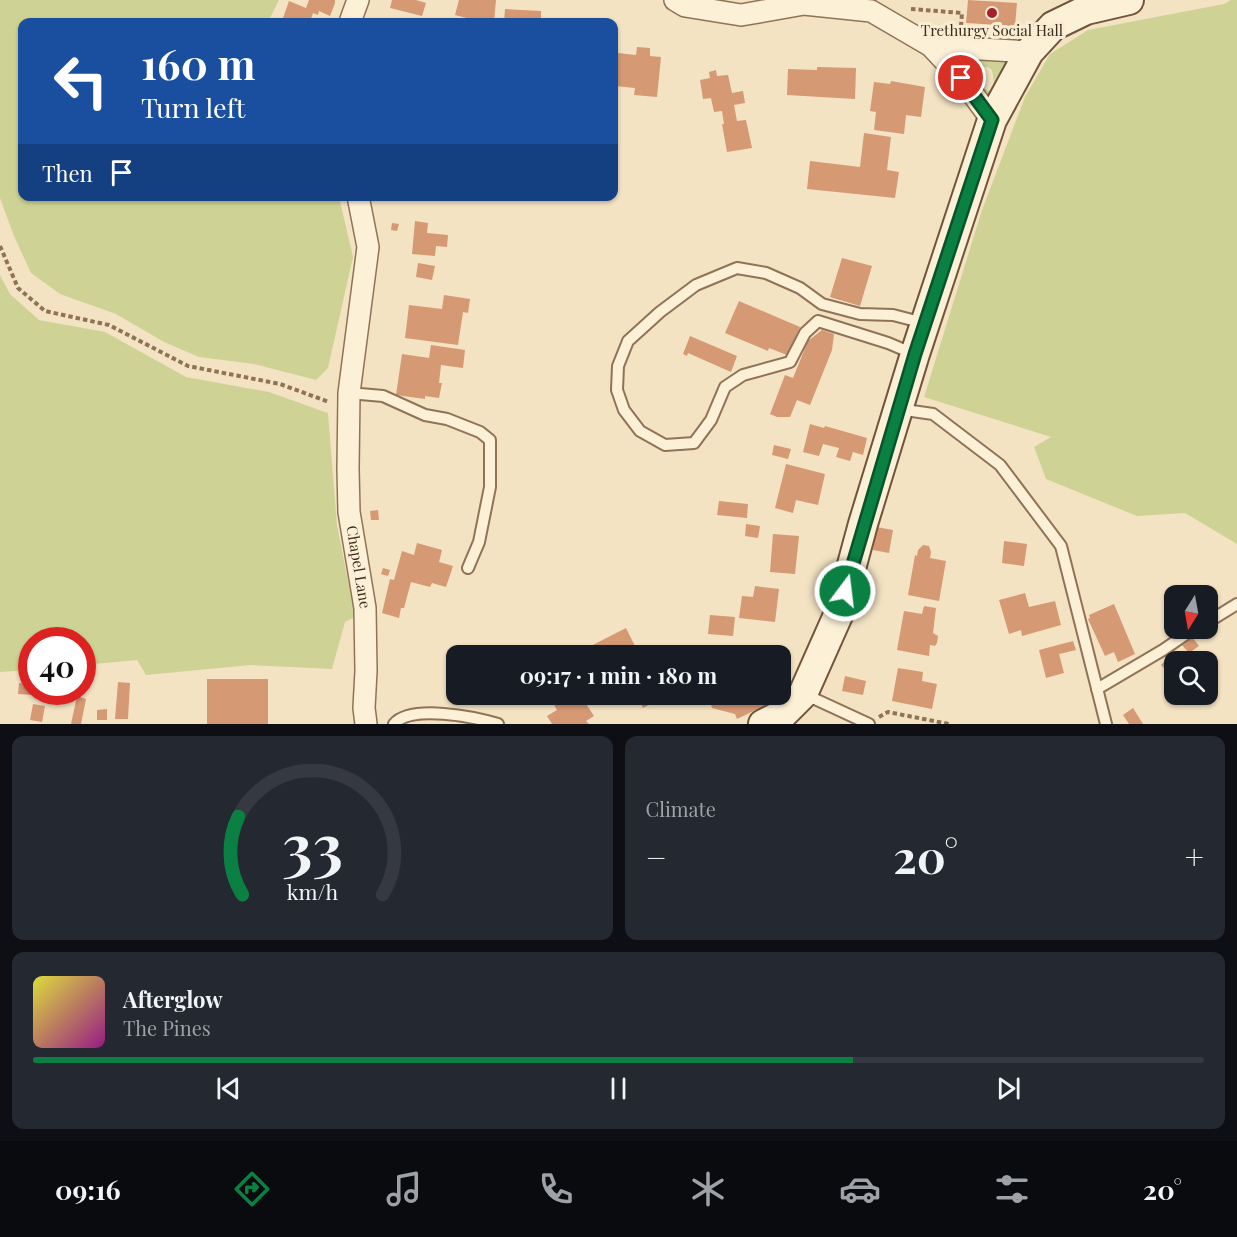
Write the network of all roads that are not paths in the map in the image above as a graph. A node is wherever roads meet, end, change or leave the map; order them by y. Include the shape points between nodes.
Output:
1 (358, 0) edge
2 (675, 0) edge
3 (1129, 0) edge
4 (351, 18) edge
5 (931, 46) junction
6 (1029, 52) junction
7 (992, 120) junction
8 (359, 201) edge
9 (926, 323) junction
10 (915, 354) junction
11 (349, 402) junction
12 (898, 410) junction
13 (468, 568) dead end
14 (1237, 604) edge
15 (1218, 616) edge
16 (1179, 639) edge
17 (1096, 688) junction
18 (803, 694) junction
19 (366, 724) edge
20 (394, 724) edge
21 (498, 724) edge
22 (763, 724) edge
23 (868, 724) edge
24 (1106, 724) edge

1 - 4 street
2 - 5 street via 685,6 741,15 804,4 871,12
3 - 6 street via 1086,10 1053,26
5 - 6 street
5 - 7 street
6 - 7 street
7 - 9 street
8 - 11 street, Chapel Lane via 368,247
9 - 10 street
9 - 10 lane via 892,315 860,314 822,304 801,288 766,273 737,268 696,285 628,341 618,366 617,390 624,410 640,431 665,445 694,443 711,420 725,387 743,375 790,362 805,333 818,321
10 - 12 street
11 - 13 lane via 383,396 424,415 480,432 490,440 490,487 479,542
11 - 19 street, Chapel Lane via 349,512 365,608
12 - 17 lane via 933,414 1000,465 1061,546
12 - 18 street via 839,613
14 - 15 lane
16 - 17 lane
17 - 24 lane
18 - 22 street via 783,714
18 - 23 lane
20 - 21 lane via 416,714 451,715

